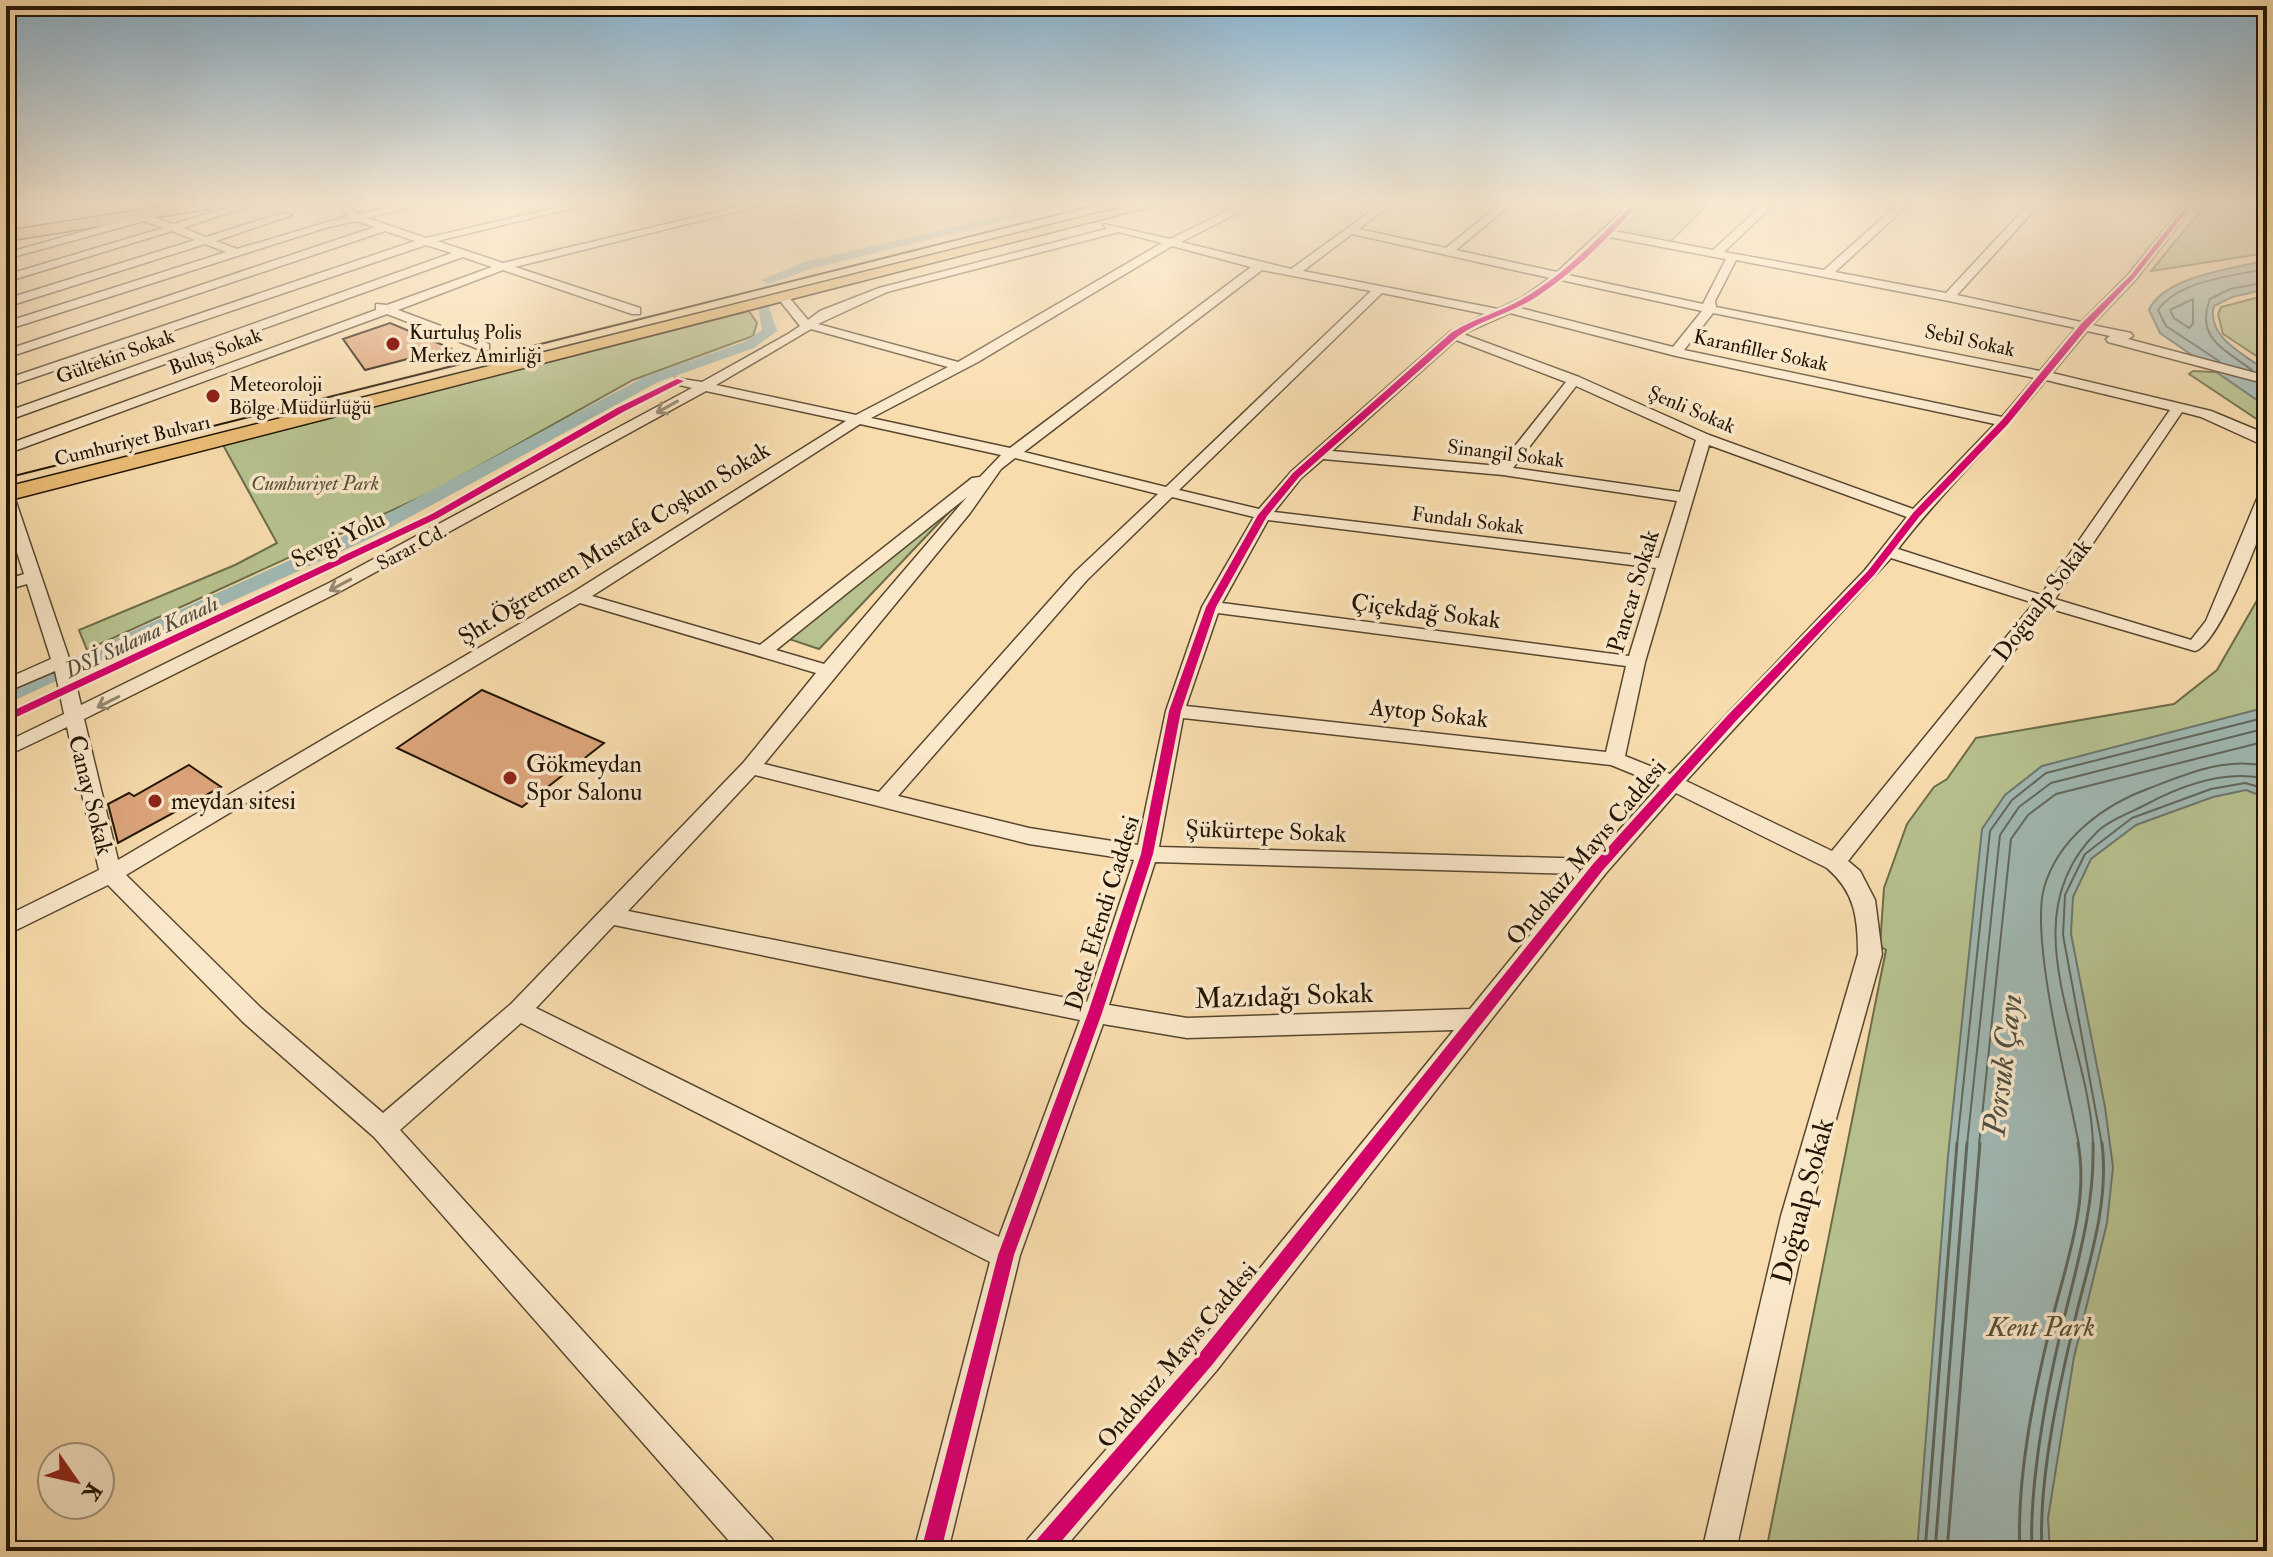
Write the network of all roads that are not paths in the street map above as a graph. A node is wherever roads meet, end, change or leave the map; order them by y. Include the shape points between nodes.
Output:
1 (90, 277) edge
2 (159, 277) edge
3 (235, 277) edge
4 (301, 277) edge
5 (314, 277) edge
6 (395, 277) edge
7 (475, 277) edge
8 (536, 277) edge
9 (832, 277) edge
10 (863, 277) edge
11 (934, 277) edge
12 (1112, 277) edge
13 (1246, 277) edge
14 (1316, 277) edge
15 (1556, 277) edge
16 (1560, 277) edge
17 (1722, 277) edge
18 (1841, 277) edge
19 (1968, 277) edge
20 (2132, 277) edge
21 (307, 279) junction
22 (1379, 290) junction
23 (346, 294) junction
24 (783, 297) junction
25 (1949, 297) junction
26 (6, 303) edge
27 (384, 309) junction
28 (1710, 309) junction
29 (1502, 310) junction
30 (636, 311) dead end
31 (805, 324) junction
32 (2086, 325) junction
33 (6, 326) edge
34 (1454, 335) junction
35 (485, 347) dead end
36 (2156, 347) junction
37 (1676, 352) junction
38 (763, 353) junction
39 (6, 354) edge
40 (959, 366) junction
41 (2267, 373) edge
42 (2046, 376) junction
43 (1574, 380) junction
44 (2267, 380) edge
45 (6, 383) edge
46 (704, 386) junction
47 (2179, 407) junction
48 (6, 417) edge
49 (859, 419) junction
50 (2005, 422) junction
51 (1704, 438) junction
52 (2267, 443) edge
53 (6, 450) edge
54 (1320, 454) junction
55 (1003, 459) junction
56 (1503, 471) junction
57 (6, 484) edge
58 (1165, 491) junction
59 (2267, 494) edge
60 (6, 495) edge
61 (1687, 498) junction
62 (1263, 515) junction
63 (1916, 515) junction
64 (1887, 551) junction
65 (1667, 564) junction
66 (31, 577) junction
67 (6, 585) edge
68 (578, 597) junction
69 (2045, 601) junction
70 (1211, 607) junction
71 (764, 651) junction
72 (1636, 662) junction
73 (63, 669) junction
74 (828, 671) junction
75 (6, 686) edge
76 (1175, 711) junction
77 (73, 719) junction
78 (6, 750) edge
79 (1614, 759) junction
80 (751, 767) junction
81 (1673, 783) junction
82 (882, 801) junction
83 (1147, 854) junction
84 (1835, 862) junction
85 (1598, 867) junction
86 (111, 874) junction
87 (611, 916) junction
88 (6, 926) edge
89 (519, 1011) junction
90 (1095, 1013) junction
91 (1476, 1019) junction
92 (383, 1129) junction
93 (1006, 1255) junction
94 (760, 1551) edge
95 (931, 1551) edge
96 (1040, 1551) edge
97 (1719, 1551) edge

1 - 26 street
2 - 33 street
3 - 39 street
4 - 21 street
5 - 21 street
6 - 23 street, Gültekin Sokak
7 - 27 street, Buluş Sokak
8 - 30 street
9 - 57 main road, Cumhuriyet Bulvarı
10 - 24 main road, Cumhuriyet Bulvarı
11 - 31 street, Sarar Cd. via 883,290
12 - 40 street, Şht.Öğretmen Mustafa Coşkun Sokak
13 - 55 street
14 - 22 street, Karanfiller Sokak
15 - 29 street, Dede Efendi Caddesi
16 - 28 street, Sebil Sokak
17 - 28 street
18 - 25 street
19 - 25 street
20 - 32 street, Ondokuz Mayıs Caddesi
21 - 23 street
21 - 45 street
22 - 29 street, Karanfiller Sokak
22 - 58 street
23 - 27 street
23 - 48 street, Gültekin Sokak
24 - 31 street
24 - 60 main road, Cumhuriyet Bulvarı
25 - 32 street
27 - 35 street
27 - 53 street, Buluş Sokak
28 - 37 street
28 - 42 street, Sebil Sokak
29 - 34 street, Dede Efendi Caddesi
29 - 37 street, Karanfiller Sokak
31 - 38 street, Sarar Cd.
31 - 40 street
32 - 36 street
32 - 36 street
32 - 42 street, Ondokuz Mayıs Caddesi
34 - 43 street, Şenli Sokak
34 - 54 street, Dede Efendi Caddesi
36 - 41 street
36 - 44 street
37 - 50 street, Karanfiller Sokak
38 - 46 street, Sarar Cd.
38 - 46 street via 680,381
40 - 49 street, Şht.Öğretmen Mustafa Coşkun Sokak
42 - 47 street, Sebil Sokak
42 - 50 street, Ondokuz Mayıs Caddesi
43 - 51 street, Şenli Sokak
43 - 56 street
46 - 49 street, Fundalı Sokak
46 -> 77 street, Sarar Cd. via 335,587
47 - 52 street, Sebil Sokak
47 - 69 street, Doğualp Sokak
49 - 55 street, Fundalı Sokak
49 - 68 street, Şht.Öğretmen Mustafa Coşkun Sokak
50 - 63 street, Ondokuz Mayıs Caddesi
51 - 61 street, Pancar Sokak
51 - 63 street, Şenli Sokak
54 - 56 street, Sinangil Sokak
54 - 62 street, Dede Efendi Caddesi
55 - 58 street, Fundalı Sokak
55 - 71 street
55 - 74 street
56 - 61 street, Sinangil Sokak
58 - 62 street, Fundalı Sokak
58 - 82 street via 1081,576
59 - 69 street via 2214,622 2195,646
60 - 66 street, Canay Sokak
61 - 65 street, Pancar Sokak
62 - 65 street, Fundalı Sokak
62 - 70 street, Dede Efendi Caddesi
63 - 64 street, Ondokuz Mayıs Caddesi
64 - 69 street
64 - 81 street, Ondokuz Mayıs Caddesi
65 - 72 street, Pancar Sokak
66 - 67 street
66 - 73 street, Canay Sokak
68 - 71 street
68 - 86 street, Şht.Öğretmen Mustafa Coşkun Sokak
69 - 84 street, Doğualp Sokak
70 - 72 street, Çiçekdağ Sokak
70 - 76 street, Dede Efendi Caddesi
71 - 74 street
72 - 79 street, Pancar Sokak
73 - 75 street
73 - 77 street, Canay Sokak
74 - 80 street
76 - 79 street, Aytop Sokak
76 - 83 street, Dede Efendi Caddesi
77 - 78 street, Sarar Cd.
77 - 86 street, Canay Sokak
79 - 81 street, Aytop Sokak
80 - 82 street, Şükürtepe Sokak
80 - 87 street
81 - 84 street, Doğualp Sokak
81 - 85 street, Ondokuz Mayıs Caddesi
82 - 83 street, Şükürtepe Sokak via 1029,836
83 - 85 street, Şükürtepe Sokak
83 - 90 street, Dede Efendi Caddesi
84 - 97 street, Doğualp Sokak via 1852,877 1864,900 1870,954 1795,1216
85 - 91 street, Ondokuz Mayıs Caddesi
86 - 88 street, Şht.Öğretmen Mustafa Coşkun Sokak
86 - 92 street, Canay Sokak via 252,1015
87 - 89 street
87 - 90 street, Mazıdağı Sokak
89 - 92 street
89 - 93 street
90 - 91 street, Mazıdağı Sokak via 1187,1028
90 - 93 street, Dede Efendi Caddesi
91 - 96 street, Ondokuz Mayıs Caddesi via 1206,1359
92 - 94 street, Canay Sokak
93 - 95 street, Dede Efendi Caddesi

